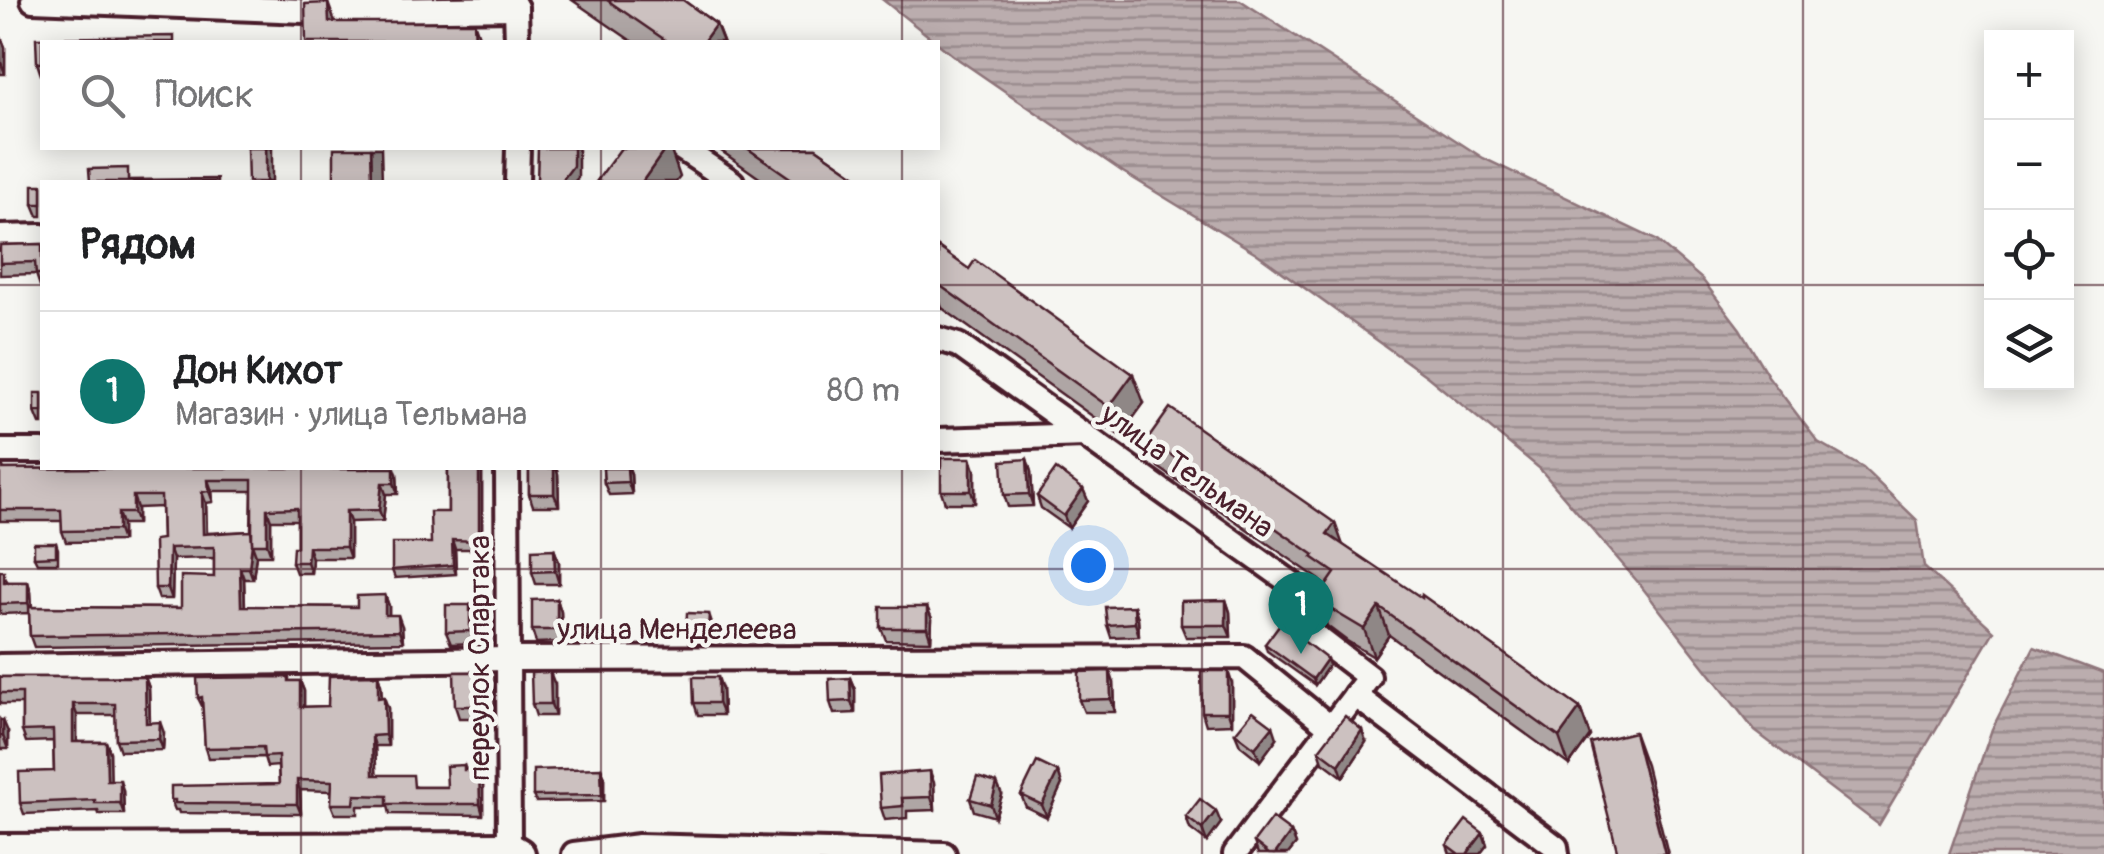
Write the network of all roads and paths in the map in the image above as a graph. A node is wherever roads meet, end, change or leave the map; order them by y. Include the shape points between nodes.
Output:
1 (33, 0) edge
2 (514, 4) edge
3 (517, 40) edge
4 (518, 150) edge
5 (684, 150) edge
6 (517, 180) edge
7 (729, 180) edge
8 (40, 236) edge
9 (0, 237) edge
10 (940, 340) edge
11 (1085, 436) junction
12 (940, 440) edge
13 (0, 451) edge
14 (40, 452) edge
15 (507, 470) edge
16 (510, 659) junction
17 (0, 666) edge
18 (1362, 686) junction
19 (1330, 727) junction
20 (0, 850) edge
21 (514, 851) edge
22 (574, 854) edge
23 (944, 854) edge
24 (1235, 854) edge
25 (1557, 854) edge

1 - 2 street via 304,11
2 - 3 street
4 - 6 street
5 - 7 street
8 - 9 street
10 - 11 street, улица Тельмана via 958,345
11 - 12 street
11 - 18 street, улица Тельмана via 1302,590 1305,628
13 - 14 street
15 - 16 street, переулок Спартака
16 - 17 street, улица Менделеева
16 - 19 street, улица Менделеева via 1244,657
16 - 21 street, переулок Спартака
18 - 19 street
18 - 25 street, улица Тельмана
19 - 24 street
20 - 21 main road
22 - 23 street via 639,846

